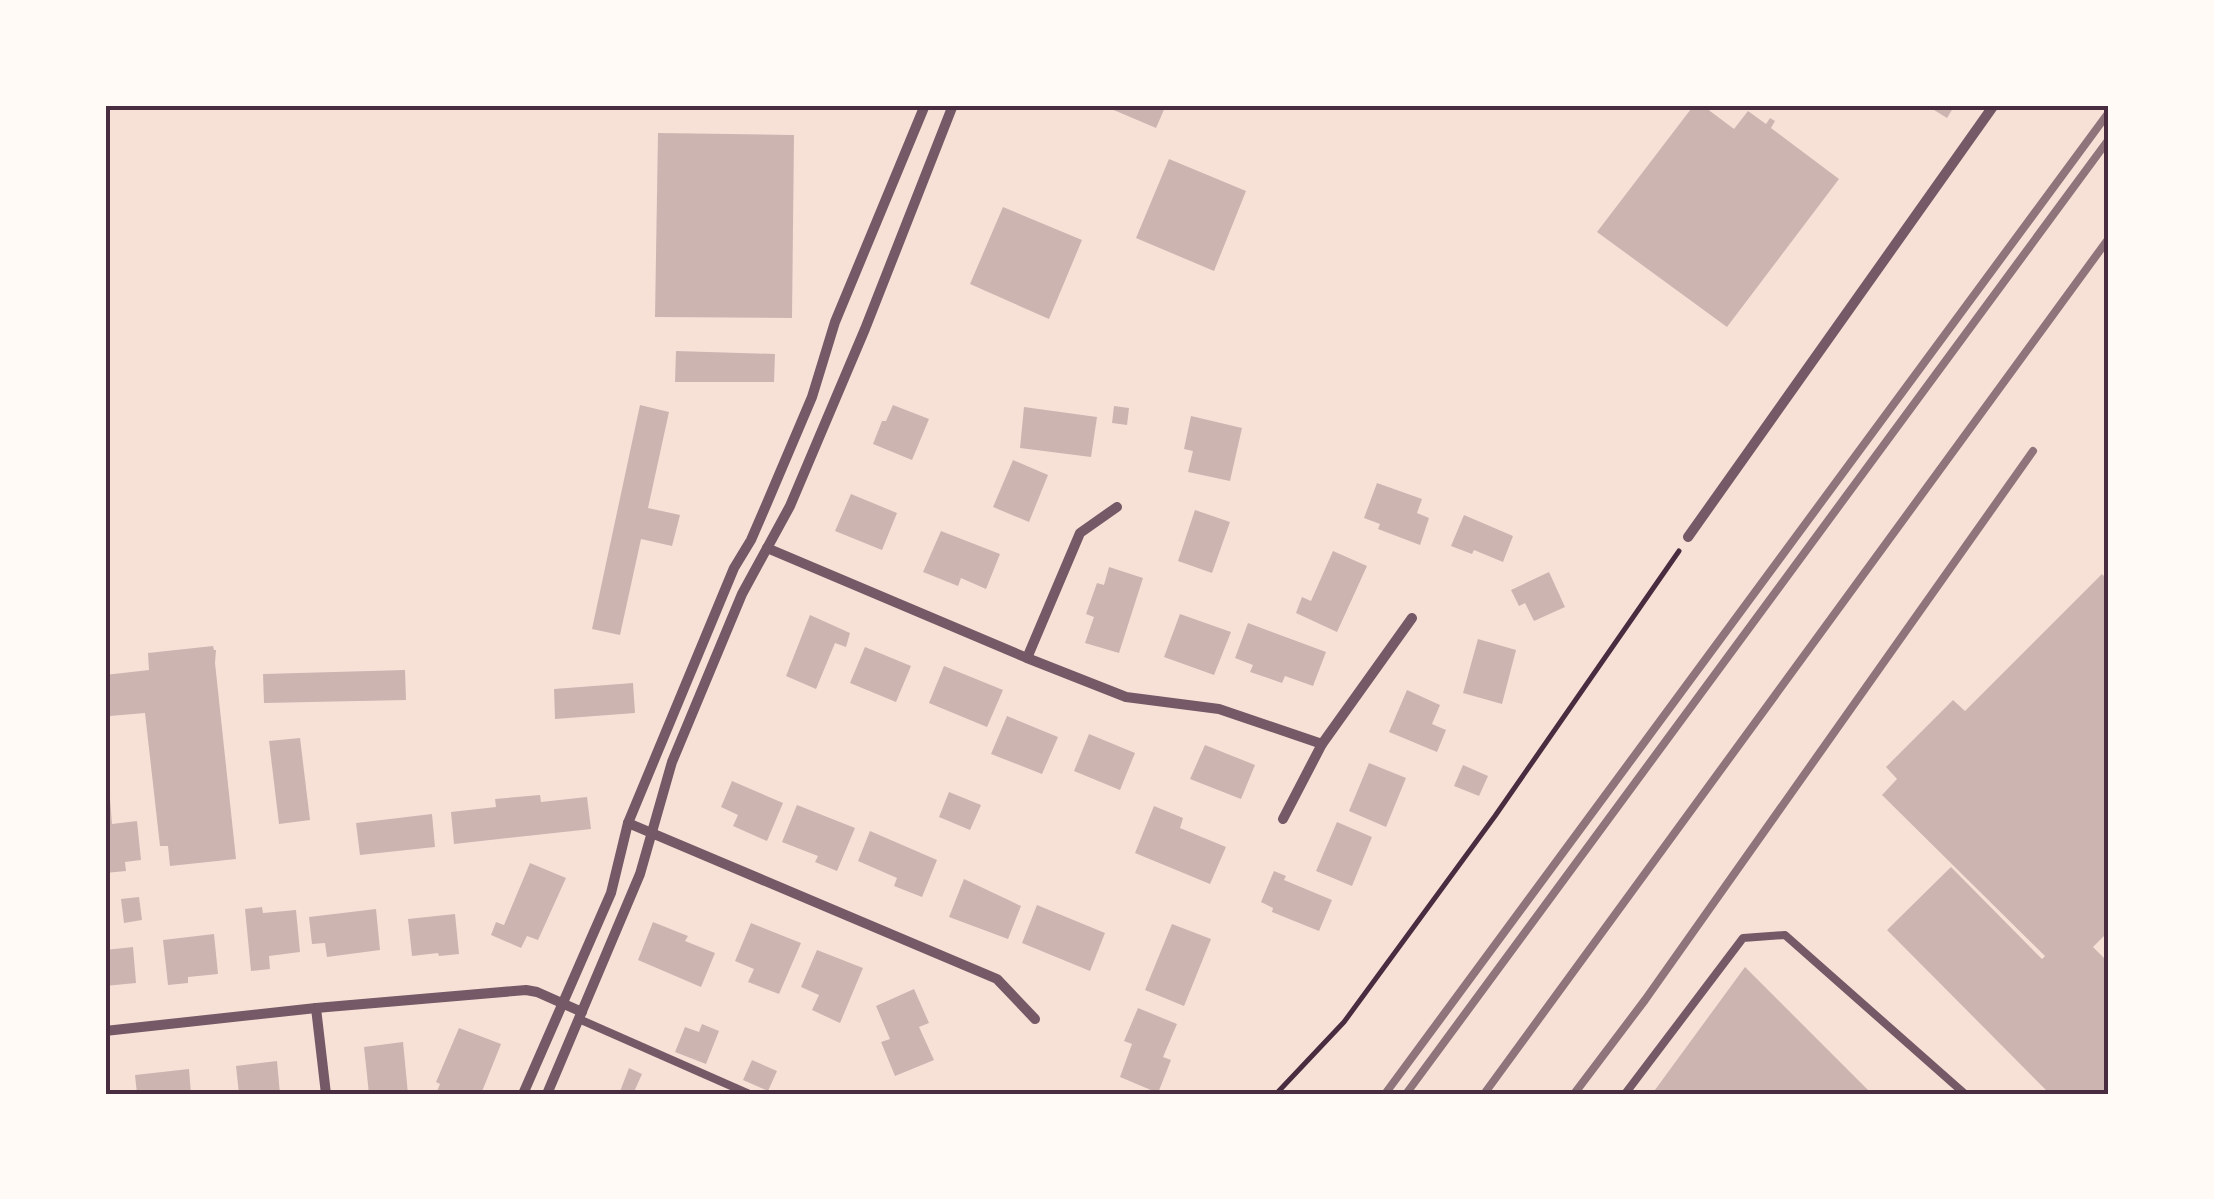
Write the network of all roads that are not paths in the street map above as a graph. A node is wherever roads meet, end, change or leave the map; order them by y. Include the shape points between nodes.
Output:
1 (925, 105) edge
2 (953, 105) edge
3 (1994, 105) edge
4 (1117, 507) dead end
5 (1688, 537) road end
6 (766, 548) junction
7 (1412, 618) dead end
8 (1027, 658) junction
9 (1322, 744) junction
10 (1282, 819) dead end
11 (628, 823) junction
12 (651, 833) junction
13 (564, 1004) junction
14 (316, 1008) junction
15 (580, 1016) junction
16 (1035, 1019) dead end
17 (105, 1031) edge
18 (746, 1093) edge
19 (326, 1094) edge
20 (523, 1094) edge
21 (547, 1094) edge
22 (1626, 1094) edge
23 (1965, 1094) edge

1 - 11 street via 835,322 812,396
2 - 6 street via 865,329
3 - 5 street
4 - 8 street via 1080,533
6 - 8 street
6 - 12 street via 672,762
7 - 9 street
8 - 9 street via 1126,696 1220,708
9 - 10 street
11 - 12 street
11 - 13 street via 611,892
12 - 15 street
12 - 16 street via 997,979
13 - 14 street via 526,990
13 - 15 street
13 - 20 street
14 - 17 street
14 - 19 street
15 - 18 lane
15 - 21 street
22 - 23 lane via 1742,938 1785,935

